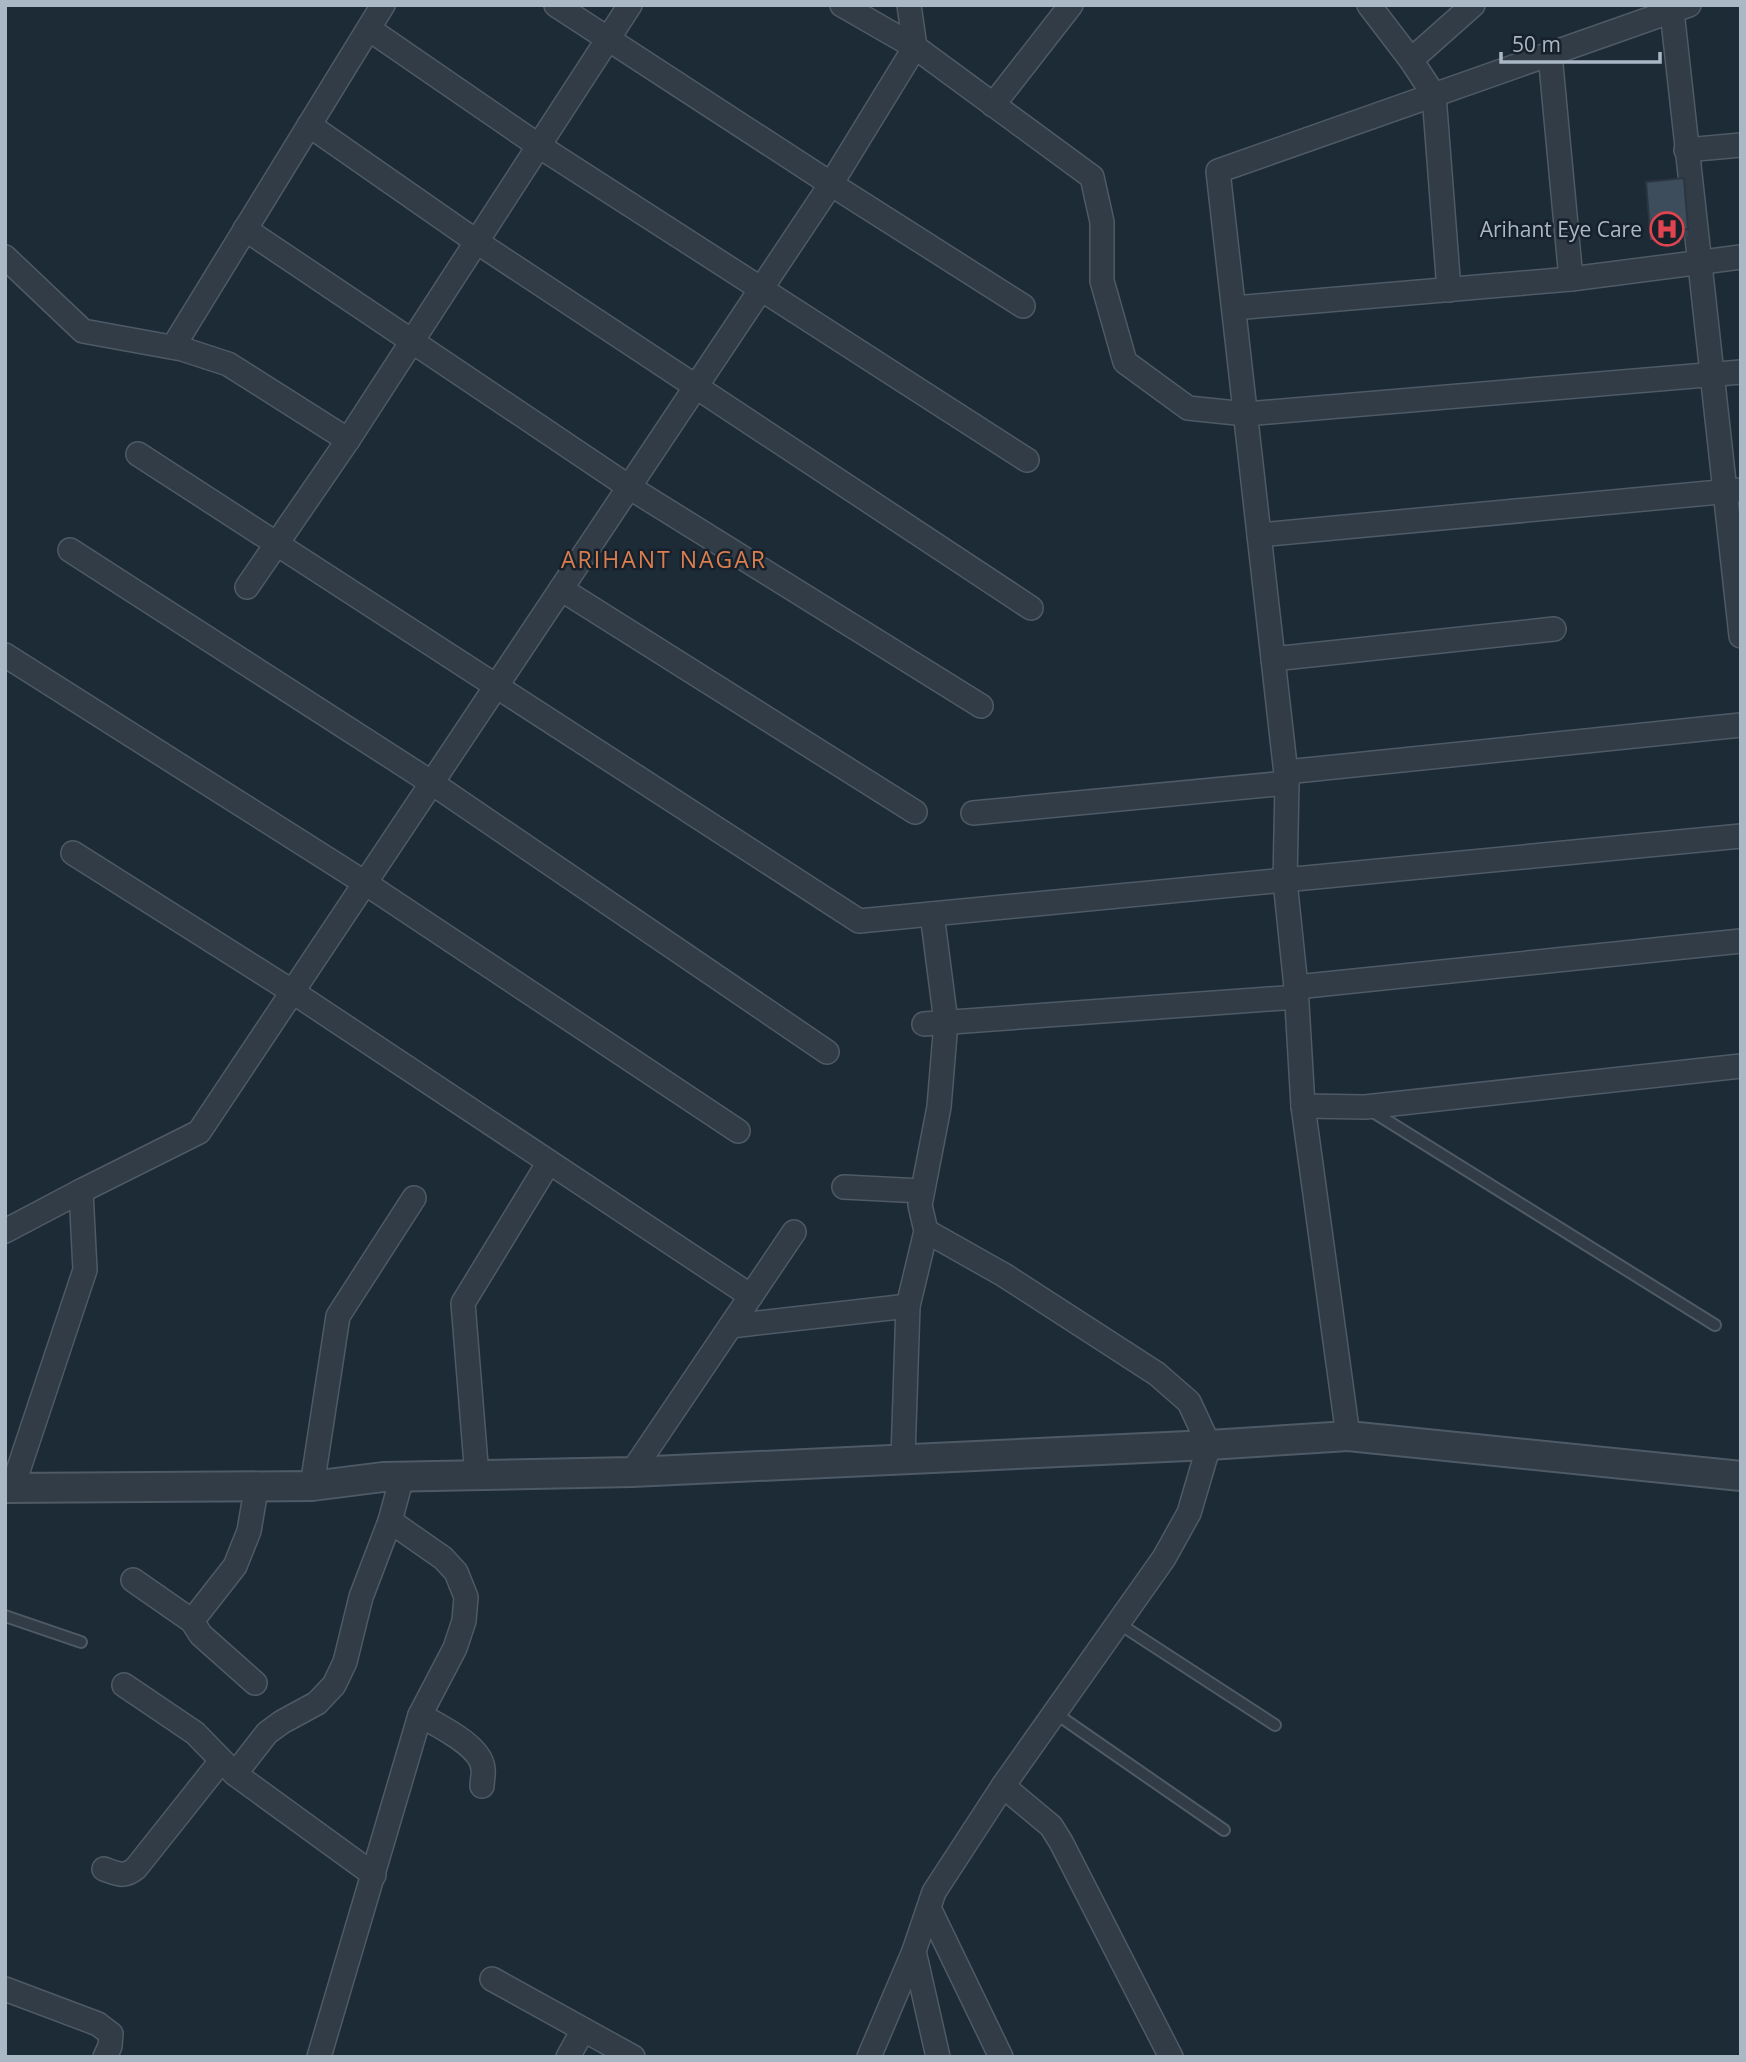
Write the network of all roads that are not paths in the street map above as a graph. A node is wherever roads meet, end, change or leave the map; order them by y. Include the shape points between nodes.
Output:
1 (383, 5) edge
2 (556, 5) edge
3 (630, 5) edge
4 (842, 5) edge
5 (909, 5) edge
6 (1071, 5) edge
7 (1370, 5) edge
8 (1473, 5) edge
9 (1680, 8) edge
10 (369, 29) junction
11 (608, 40) junction
12 (915, 47) junction
13 (1550, 54) junction
14 (1412, 60) junction
15 (1434, 95) junction
16 (993, 105) junction
17 (309, 125) junction
18 (1741, 145) edge
19 (539, 146) junction
20 (1686, 150) junction
21 (831, 184) junction
22 (245, 229) junction
23 (477, 242) junction
24 (5, 257) edge
25 (1741, 257) edge
26 (1698, 260) junction
27 (1571, 279) junction
28 (762, 288) junction
29 (1449, 290) junction
30 (1023, 306) dead end
31 (1234, 308) junction
32 (411, 342) junction
33 (173, 347) junction
34 (1741, 372) edge
35 (1711, 375) junction
36 (695, 387) junction
37 (1246, 415) junction
38 (348, 440) junction
39 (138, 454) dead end
40 (1027, 460) dead end
41 (629, 487) junction
42 (1732, 491) edge
43 (1259, 535) junction
44 (278, 542) junction
45 (70, 550) dead end
46 (247, 587) dead end
47 (561, 589) junction
48 (1031, 608) dead end
49 (1740, 622) edge
50 (1554, 629) dead end
51 (5, 655) edge
52 (1273, 659) junction
53 (497, 685) junction
54 (981, 706) dead end
55 (1741, 725) edge
56 (1287, 777) junction
57 (432, 783) junction
58 (915, 812) dead end
59 (973, 813) dead end
60 (1741, 836) edge
61 (73, 853) dead end
62 (1285, 881) junction
63 (365, 883) junction
64 (932, 914) junction
65 (1741, 941) edge
66 (293, 992) junction
67 (1297, 992) junction
68 (935, 1023) junction
69 (827, 1052) dead end
70 (1741, 1066) edge
71 (1303, 1106) junction
72 (1365, 1107) junction
73 (738, 1131) dead end
74 (549, 1162) junction
75 (844, 1187) dead end
76 (81, 1191) junction
77 (922, 1191) junction
78 (414, 1198) dead end
79 (5, 1231) edge
80 (926, 1231) junction
81 (794, 1232) dead end
82 (751, 1296) junction
83 (908, 1306) junction
84 (1715, 1325) dead end
85 (730, 1326) junction
86 (1348, 1436) junction
87 (1209, 1445) junction
88 (903, 1458) junction
89 (632, 1472) junction
90 (477, 1476) junction
91 (1741, 1476) edge
92 (402, 1477) junction
93 (257, 1484) junction
94 (312, 1486) junction
95 (8, 1489) edge
96 (390, 1521) junction
97 (133, 1580) dead end
98 (5, 1616) edge
99 (192, 1621) junction
100 (1118, 1623) junction
101 (81, 1642) dead end
102 (255, 1683) dead end
103 (124, 1685) dead end
104 (1055, 1713) junction
105 (420, 1715) junction
106 (1275, 1726) dead end
107 (228, 1768) junction
108 (482, 1786) dead end
109 (1003, 1786) junction
110 (1224, 1830) dead end
111 (104, 1869) dead end
112 (374, 1875) junction
113 (929, 1908) junction
114 (915, 1951) junction
115 (492, 1979) dead end
116 (5, 1989) edge
117 (583, 2030) junction
118 (105, 2057) edge
119 (319, 2057) edge
120 (568, 2057) edge
121 (633, 2057) edge
122 (869, 2057) edge
123 (938, 2057) edge
124 (1001, 2057) edge
125 (1171, 2057) edge

1 - 10 street
2 - 11 street
3 - 11 street
4 - 12 street
5 - 12 street
6 - 16 street
7 - 14 street
8 - 14 street
9 - 13 street
9 - 20 street
10 - 17 street
10 - 19 street
11 - 19 street
11 - 21 street
12 - 16 street
12 - 21 street
13 - 15 street
13 - 27 street
14 - 15 street
15 - 29 street
15 - 31 street via 1218,171
16 - 37 street via 1092,177 1102,222 1101,281 1125,362 1188,408
17 - 22 street
17 - 23 street
18 - 20 street
19 - 23 street
19 - 28 street
20 - 26 street
21 - 28 street
21 - 30 street
22 - 32 street
22 - 33 street
23 - 32 street
23 - 36 street
24 - 33 street via 83,331
25 - 26 street
26 - 27 street
26 - 35 street
27 - 29 street
28 - 36 street
28 - 40 street
29 - 31 street
31 - 37 street
32 - 38 street
32 - 41 street
33 - 38 street via 228,364
34 - 35 street
35 - 37 street
35 - 42 street
36 - 41 street
36 - 48 street
37 - 43 street
38 - 44 street
39 - 44 street
41 - 47 street
41 - 54 street
42 - 43 street
42 - 49 street
43 - 52 street
44 - 46 street
44 - 53 street
45 - 57 street
47 - 53 street
47 - 58 street
50 - 52 street
51 - 63 street
52 - 56 street
53 - 57 street
53 - 64 street via 859,921
55 - 56 street
56 - 59 street
56 - 62 street
57 - 63 street
57 - 69 street
60 - 62 street
61 - 66 street
62 - 64 street
62 - 67 street
63 - 66 street
63 - 73 street
64 - 68 street
65 - 67 street
66 - 74 street
66 - 76 street via 199,1132
67 - 68 street
67 - 71 street
68 - 77 street via 939,1107
70 - 72 street
71 - 72 street
71 - 86 street
72 - 84 lane
74 - 82 street
74 - 90 street via 463,1303
75 - 77 street
76 - 79 street
76 - 95 street via 85,1270
77 - 80 street
78 - 94 street via 338,1316
80 - 83 street
80 - 87 street via 1004,1275 1157,1374 1189,1402
81 - 82 street
82 - 85 street
83 - 85 street
83 - 88 street
85 - 89 street
86 - 87 street
86 - 91 street
87 - 88 street
87 - 100 street via 1189,1513
88 - 89 street
89 - 90 street
90 - 92 street
92 - 94 street
92 - 96 street
93 - 94 street
93 - 95 street
93 - 99 street via 249,1531 236,1566
96 - 105 street via 443,1558 456,1572 466,1597 455,1648
96 - 107 street via 334,1685 317,1703 282,1721
97 - 99 street
98 - 101 lane
99 - 102 street via 201,1635
100 - 104 street
100 - 106 lane
103 - 107 street via 195,1734
104 - 109 street
104 - 110 lane
105 - 108 street via 479,1754
105 - 112 street
107 - 111 street via 129,1875
107 - 112 street
109 - 113 street via 946,1871
109 - 125 street via 1051,1826 1061,1842
112 - 119 street
113 - 114 street
113 - 124 street
114 - 122 street
114 - 123 street
115 - 117 street
116 - 118 street via 98,2024 111,2034
117 - 120 street
117 - 121 street

